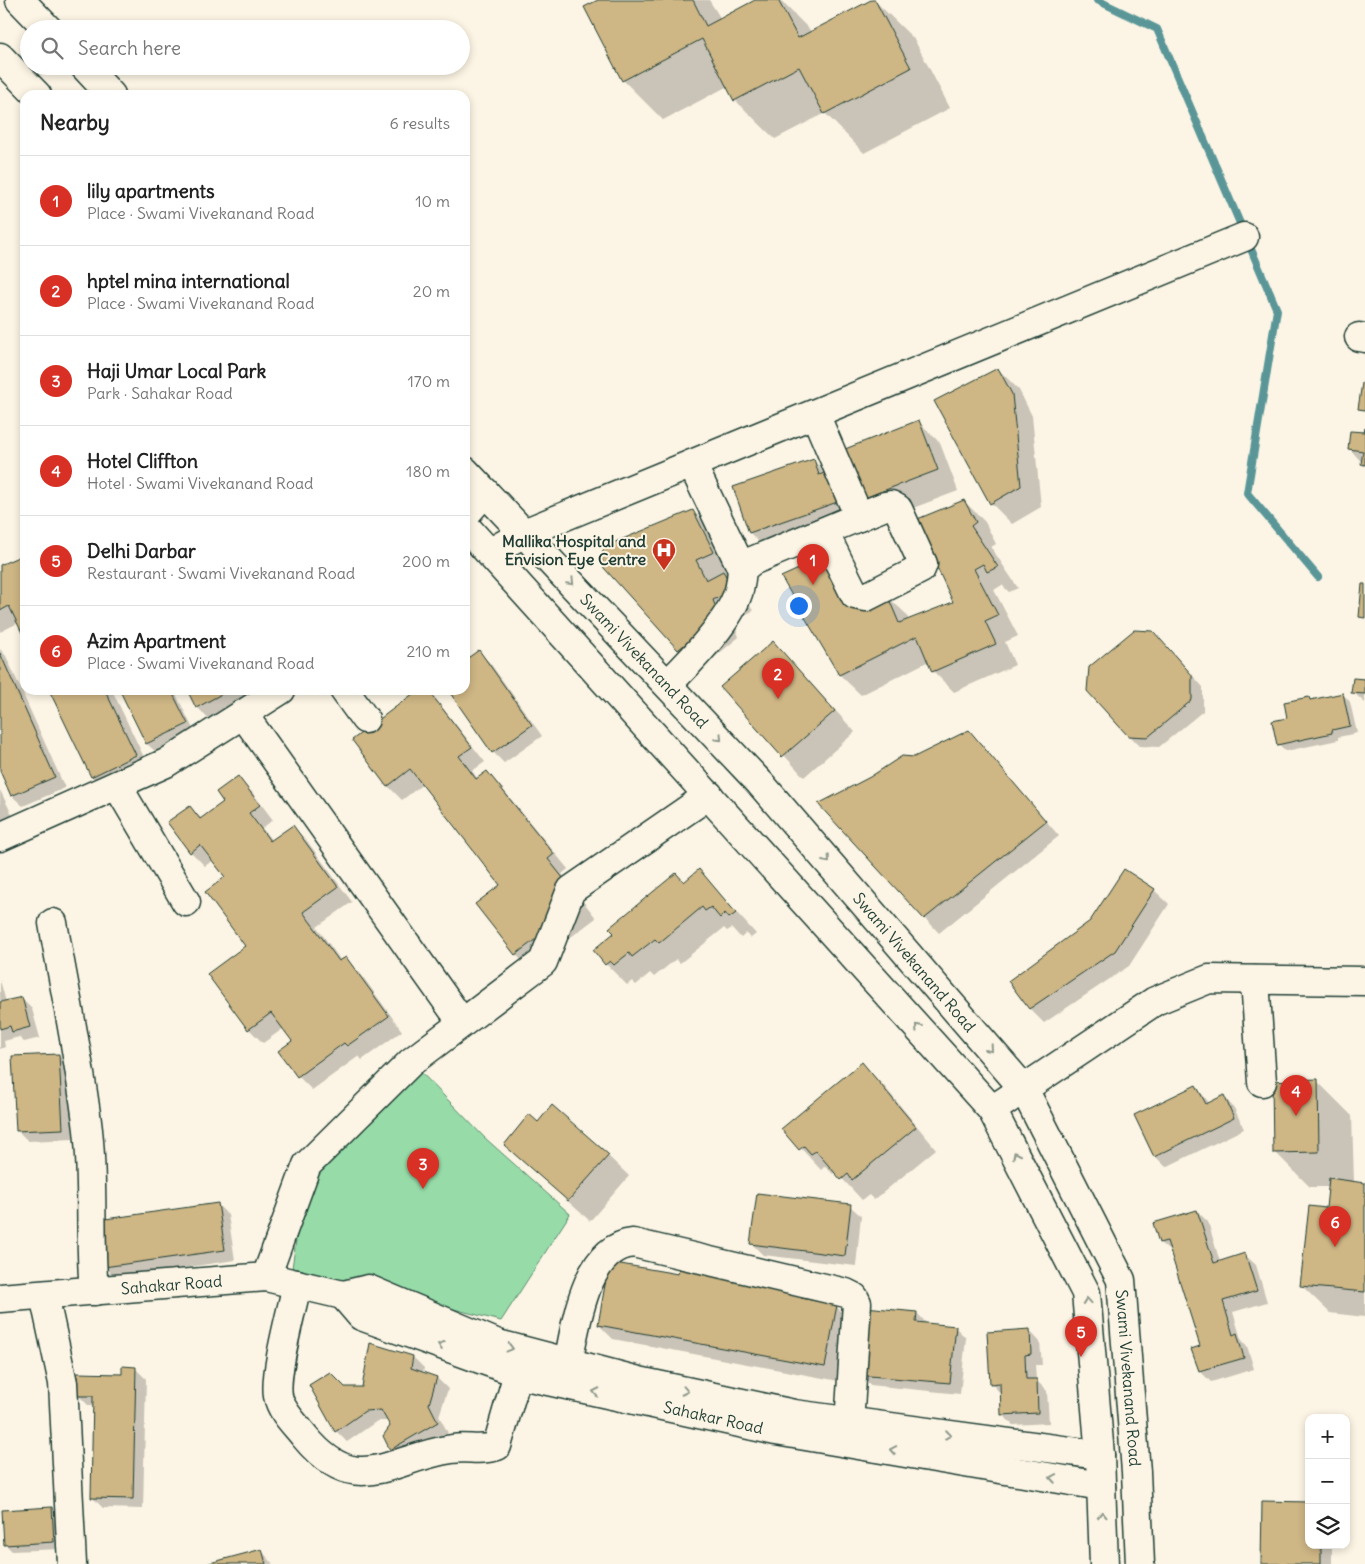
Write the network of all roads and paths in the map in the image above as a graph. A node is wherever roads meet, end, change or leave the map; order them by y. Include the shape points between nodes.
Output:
1 (20, 0) edge
2 (39, 20) edge
3 (0, 57) edge
4 (92, 75) edge
5 (32, 90) edge
6 (106, 90) edge
7 (1244, 237) dead end
8 (815, 414) junction
9 (692, 464) junction
10 (470, 476) edge
11 (485, 492) junction
12 (470, 509) edge
13 (859, 517) junction
14 (470, 531) edge
15 (824, 532) junction
16 (524, 534) junction
17 (491, 552) junction
18 (742, 569) junction
19 (668, 684) junction
20 (273, 695) edge
21 (348, 695) edge
22 (243, 714) junction
23 (366, 719) dead end
24 (117, 785) junction
25 (709, 795) junction
26 (0, 837) edge
27 (186, 902) dead end
28 (52, 923) dead end
29 (1254, 980) junction
30 (1365, 981) edge
31 (462, 1021) junction
32 (1262, 1082) dead end
33 (1024, 1089) junction
34 (992, 1110) junction
35 (266, 1277) junction
36 (297, 1284) junction
37 (94, 1291) junction
38 (44, 1295) junction
39 (343, 1295) junction
40 (0, 1298) edge
41 (568, 1363) junction
42 (518, 1373) junction
43 (640, 1391) junction
44 (849, 1432) junction
45 (1100, 1455) junction
46 (1101, 1486) junction
47 (72, 1564) edge
48 (1104, 1564) edge
49 (1140, 1564) edge

1 - 2 street
3 - 5 street
4 - 6 street
7 - 8 street
8 - 9 street
8 - 13 street
9 - 16 street
9 - 18 street
10 - 11 street, Swami Vivekanand Road
11 - 12 street
11 - 16 street, Swami Vivekanand Road
13 - 15 street
13 - 15 street via 885,506 892,505 898,509 922,558 921,569 866,597 860,597 855,595
14 - 17 street
15 - 18 street via 752,561
16 - 17 street
16 -> 19 street, Swami Vivekanand Road
17 - 25 street
18 - 19 street via 737,597 718,628
19 -> 33 street, Swami Vivekanand Road via 760,782
20 - 22 street
21 - 23 street
22 - 24 street via 166,764
22 - 31 street
24 - 26 street
24 - 27 street
25 - 31 street via 571,890 543,962
34 -> 25 street
28 - 37 street via 78,1058 88,1132
29 - 30 street
29 - 32 street
29 - 33 street via 1209,979 1155,1001
31 - 35 street via 410,1062 307,1164
33 - 34 street
33 - 49 street, Swami Vivekanand Road via 1121,1280
45 -> 34 street via 1086,1293
35 - 36 street, Sahakar Road
35 - 37 street, Sahakar Road
36 - 39 street, Sahakar Road
36 - 42 street via 279,1372 278,1396 284,1411 320,1455 337,1466 350,1471 368,1471 454,1448 483,1450 497,1446
37 - 38 street, Sahakar Road
38 - 40 street, Sahakar Road
38 - 47 street via 63,1382
39 -> 41 street, Sahakar Road via 368,1289 498,1344
42 -> 39 street, Sahakar Road via 361,1316
41 - 43 street, Sahakar Road
41 - 44 street via 584,1292 596,1269 613,1248 633,1242 846,1294 857,1303
43 -> 42 street, Sahakar Road
43 - 44 street, Sahakar Road via 776,1431
44 -> 45 street, Sahakar Road
46 -> 44 street, Sahakar Road
45 - 46 street
48 -> 46 street

